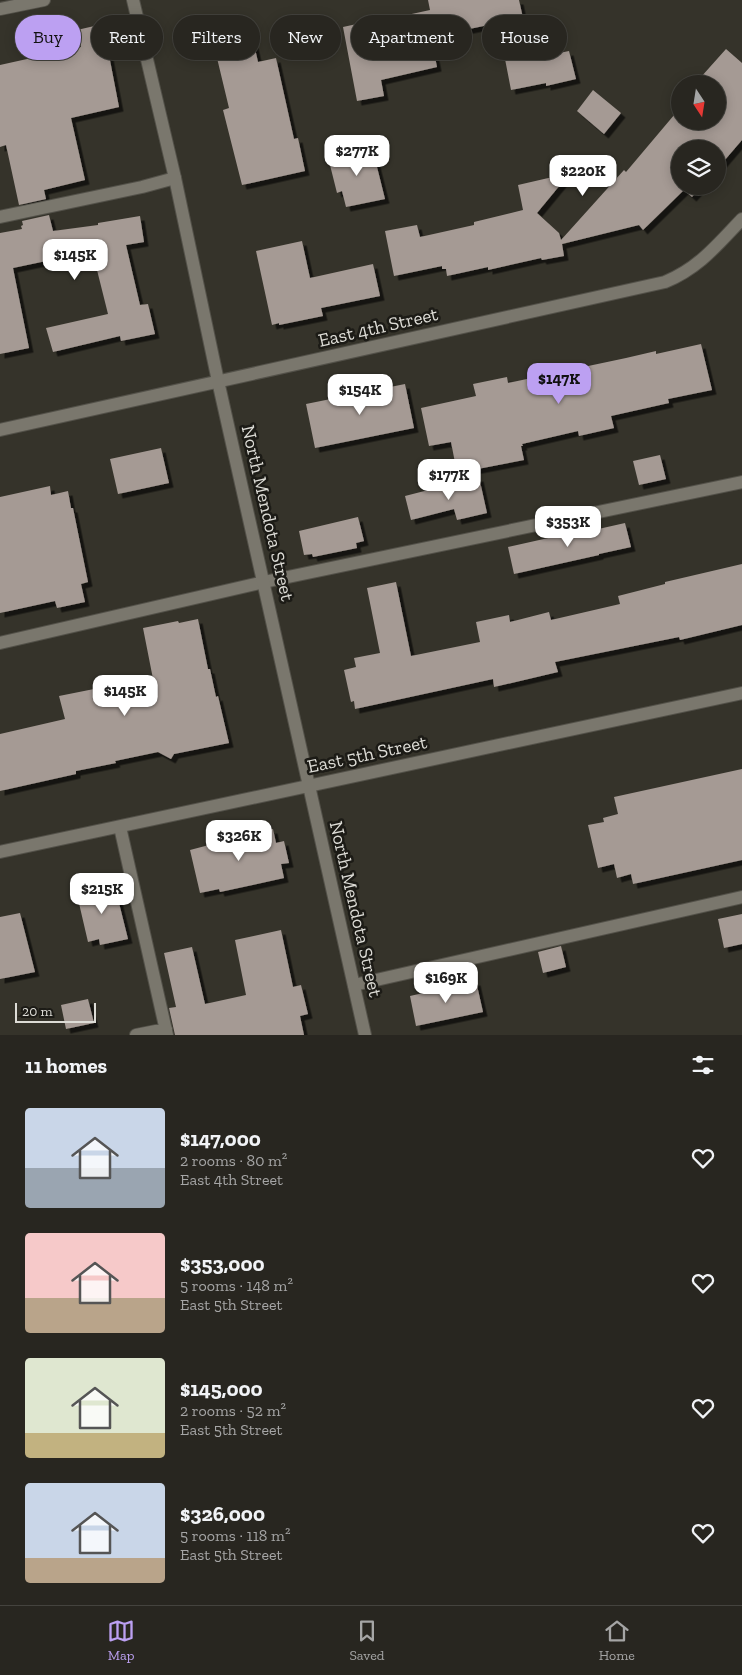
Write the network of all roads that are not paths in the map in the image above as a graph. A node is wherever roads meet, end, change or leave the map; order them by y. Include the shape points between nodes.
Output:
1 (44, 0) edge
2 (133, 0) edge
3 (0, 9) edge
4 (175, 178) junction
5 (0, 217) edge
6 (742, 220) edge
7 (218, 382) junction
8 (0, 430) edge
9 (742, 482) edge
10 (264, 582) junction
11 (0, 643) edge
12 (742, 693) edge
13 (310, 786) junction
14 (120, 827) junction
15 (0, 852) edge
16 (742, 897) edge
17 (354, 985) junction
18 (166, 1032) edge
19 (136, 1035) edge
20 (365, 1035) edge

1 - 3 street
2 - 4 street, North Mendota Street
4 - 5 street
4 - 7 street, North Mendota Street
6 - 7 street, East 4th Street via 699,264 682,276 665,282
7 - 8 street, East 4th Street
7 - 10 street, North Mendota Street
9 - 10 street
10 - 11 street
10 - 13 street, North Mendota Street
12 - 13 street, East 5th Street
13 - 14 street, East 5th Street
13 - 17 street, North Mendota Street
14 - 15 street, East 5th Street
14 - 18 street
16 - 17 street
17 - 20 street, North Mendota Street
18 - 19 street

